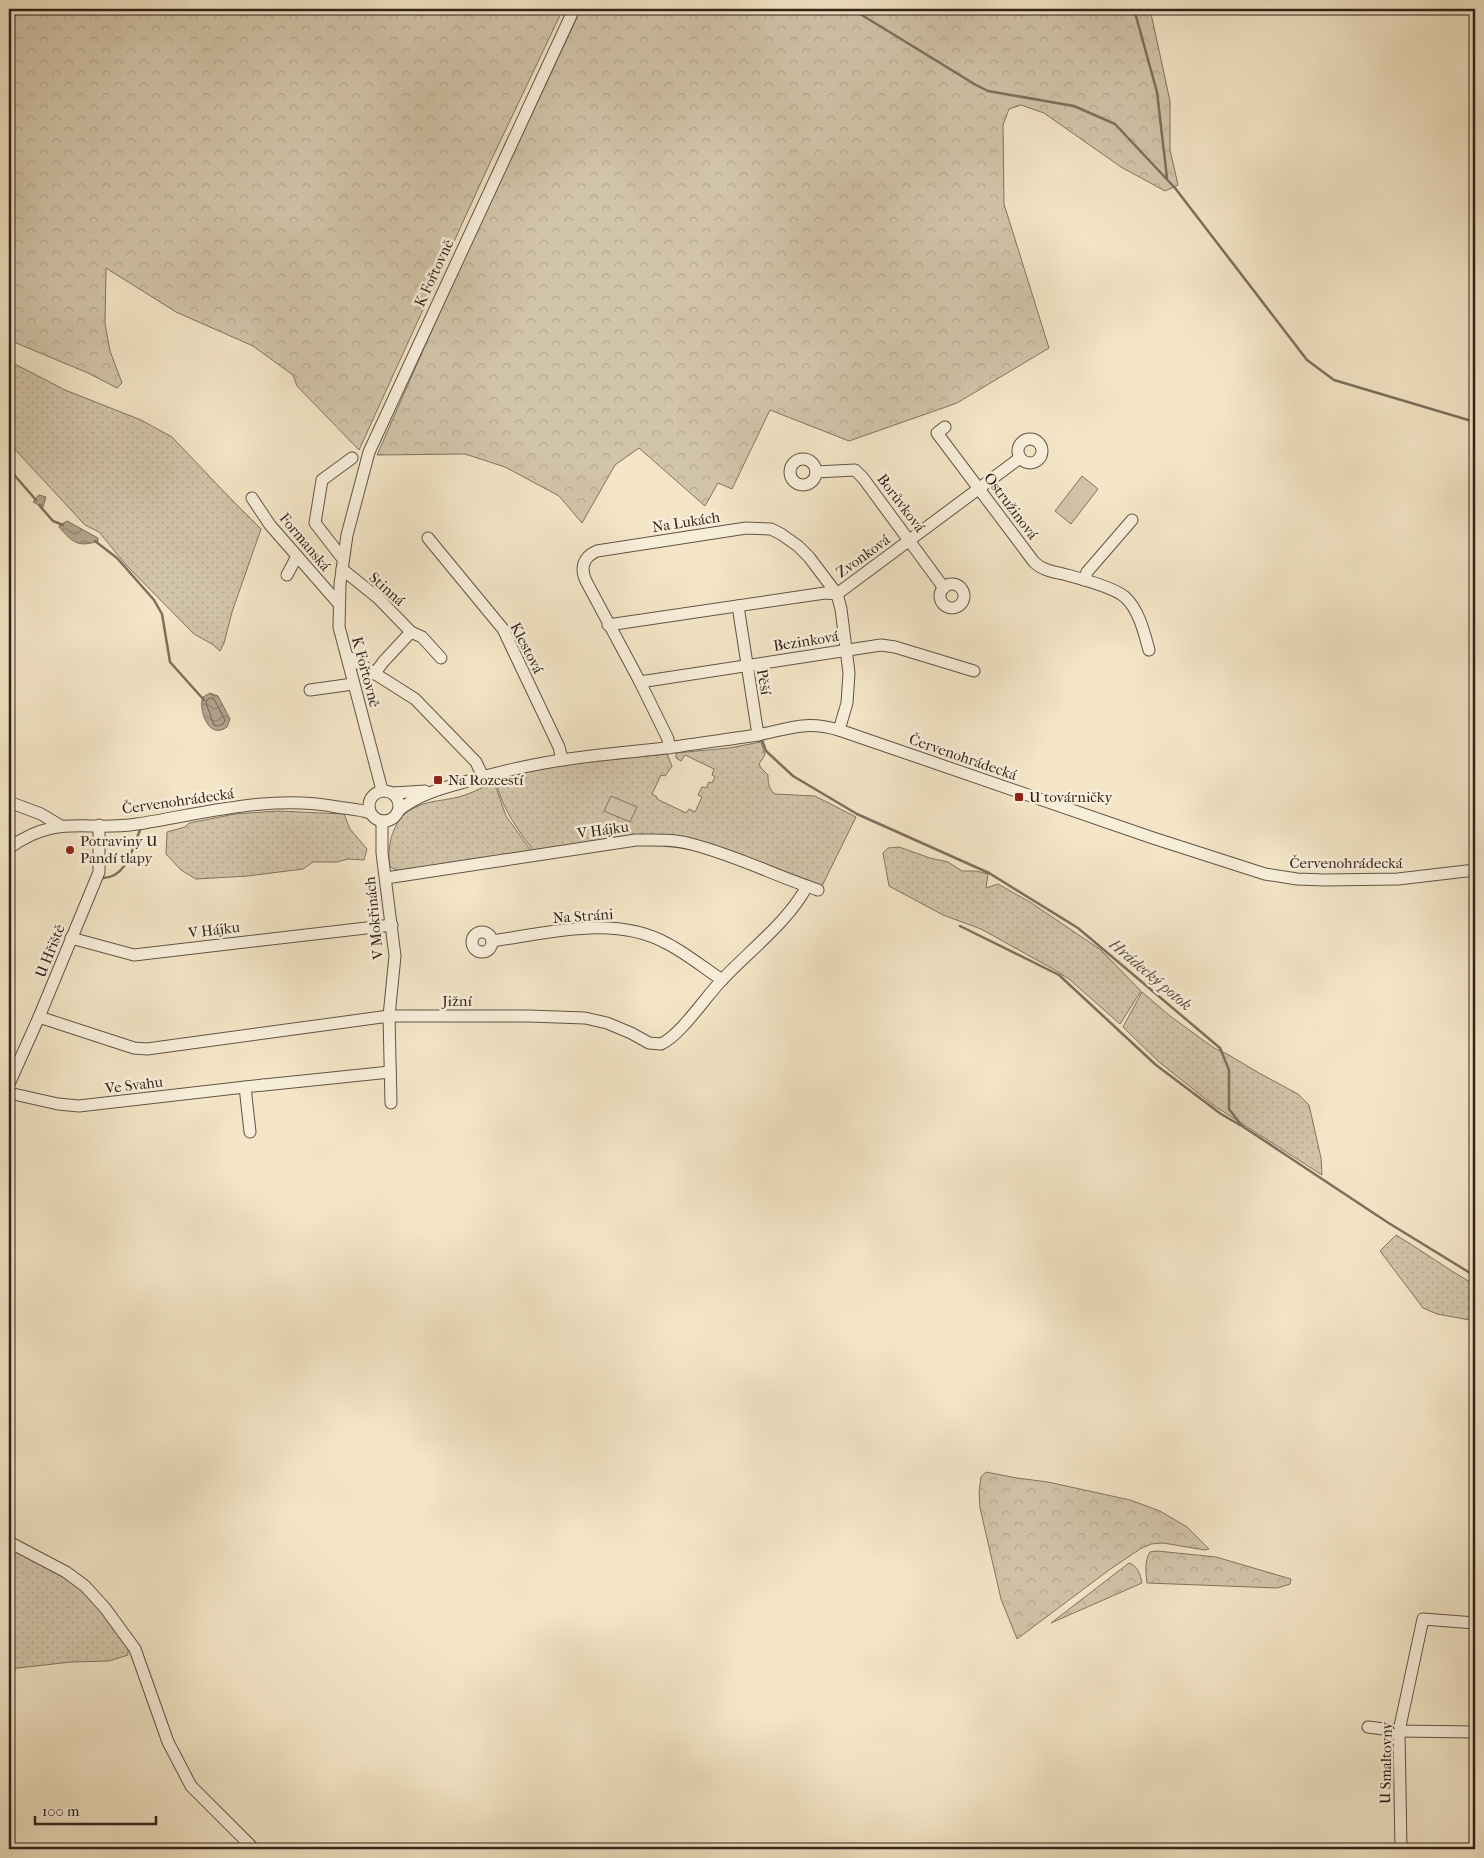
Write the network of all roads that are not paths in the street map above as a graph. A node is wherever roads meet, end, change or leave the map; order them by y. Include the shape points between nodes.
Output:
1 (574, 9) edge
2 (944, 427) dead end
3 (352, 458) dead end
4 (1020, 458) dead end
5 (816, 472) dead end
6 (979, 489) junction
7 (252, 498) dead end
8 (1132, 520) dead end
9 (428, 538) dead end
10 (910, 540) junction
11 (297, 556) junction
12 (342, 564) junction
13 (287, 575) dead end
14 (1084, 580) junction
15 (944, 588) dead end
16 (836, 594) junction
17 (339, 604) junction
18 (738, 606) junction
19 (608, 625) junction
20 (411, 632) junction
21 (846, 650) junction
22 (1148, 650) dead end
23 (347, 656) junction
24 (441, 658) dead end
25 (746, 665) junction
26 (974, 671) dead end
27 (374, 674) junction
28 (640, 682) junction
29 (354, 684) junction
30 (310, 690) dead end
31 (839, 730) junction
32 (758, 735) junction
33 (670, 748) junction
34 (562, 760) junction
35 (483, 777) junction
36 (437, 790) junction
37 (388, 792) junction
38 (370, 798) junction
39 (9, 802) edge
40 (326, 804) junction
41 (398, 811) junction
42 (370, 814) junction
43 (382, 821) junction
44 (99, 825) junction
45 (61, 826) junction
46 (9, 848) edge
47 (1475, 870) edge
48 (386, 878) junction
49 (813, 888) joint
50 (392, 925) junction
51 (71, 938) junction
52 (492, 941) dead end
53 (722, 980) junction
54 (390, 1016) junction
55 (39, 1017) junction
56 (390, 1072) junction
57 (9, 1084) edge
58 (245, 1087) junction
59 (9, 1093) edge
60 (391, 1103) dead end
61 (250, 1132) dead end
62 (9, 1542) edge
63 (1475, 1623) edge
64 (1368, 1727) dead end
65 (1399, 1731) junction
66 (1475, 1732) edge
67 (254, 1849) edge
68 (1401, 1849) edge

1 - 12 street, K Fořtovně via 369,452
2 - 6 street, Ostružinová via 937,433
3 - 12 street via 322,480 315,523
4 - 6 street, Zvonková
5 - 10 street, Borůvková via 855,470
6 - 10 street, Zvonková
6 - 14 street, Ostružinová via 1038,566
7 - 11 street, Formanská
8 - 14 street via 1087,572
9 - 34 street, Klestová via 502,629 559,747
10 - 15 street, Borůvková
10 - 16 street, Zvonková
11 - 13 street
11 - 17 street, Formanská
12 - 17 street, K Fořtovně
12 - 20 street, Stinná
14 - 22 street, Ostružinová via 1126,598 1140,620
16 - 18 street, Zvonková
16 - 19 street, Na Lukách via 818,567 792,542 771,529 746,528 591,554 586,558 583,574
16 - 21 street, Na Lukách
17 - 23 street, K Fořtovně via 339,627
18 - 19 street, Zvonková
18 - 25 street, Pěší
19 - 28 street, Na Lukách
20 - 24 street, Stinná via 422,637
20 - 27 street
21 - 25 street, Bezinková
21 - 26 street, Bezinková via 887,646
21 - 31 street, Na Lukách via 849,691
23 - 27 street
23 - 29 street, K Fořtovně
25 - 28 street, Bezinková
25 - 32 street, Pěší
27 - 35 street via 415,699 476,762
28 - 33 street, Na Lukách
29 - 30 street
29 - 37 street, K Fořtovně
31 - 32 street, Červenohrádecká via 807,725
31 - 47 street, Červenohrádecká via 1265,874 1311,880 1377,880
32 - 33 street, Červenohrádecká
33 - 34 street, Červenohrádecká
34 - 35 street, Červenohrádecká
35 - 36 street, Červenohrádecká
36 - 37 street, Červenohrádecká
36 - 41 street, Červenohrádecká
37 - 38 street via 374,794
37 - 41 street via 398,800
38 - 40 street, Červenohrádecká
38 - 42 street
39 - 45 street via 41,814
40 - 42 street, Červenohrádecká
40 - 44 street, Červenohrádecká via 252,805 134,825
41 - 43 street via 392,819
42 - 43 street
43 - 48 street, V Mokřinách via 381,844
44 - 45 street, Červenohrádecká
44 - 51 street, U Hřiště via 99,872
45 - 46 street, Červenohrádecká via 34,832
48 - 49 street, V Hájku via 636,840 656,840 690,844
48 - 50 street, V Mokřinách
49 - 53 street, Jižní
50 - 51 street, V Hájku via 134,955
50 - 54 street, V Mokřinách via 395,956
51 - 55 street, U Hřiště
52 - 53 street, Na Stráni via 577,929 619,928 668,944
53 - 54 street, Jižní via 679,1029 665,1042 656,1044 586,1018
54 - 55 street, Jižní via 147,1048 134,1048
54 - 56 street, V Mokřinách
55 - 57 street, U Hřiště
56 - 58 street, Ve Svahu
56 - 60 street, V Mokřinách
58 - 59 street, Ve Svahu via 79,1106
58 - 61 street
62 - 67 street via 66,1572 85,1586 105,1608 135,1649 168,1742 191,1786
63 - 65 street, U Smaltovny via 1423,1619
64 - 65 street
65 - 66 street
65 - 68 street, U Smaltovny

